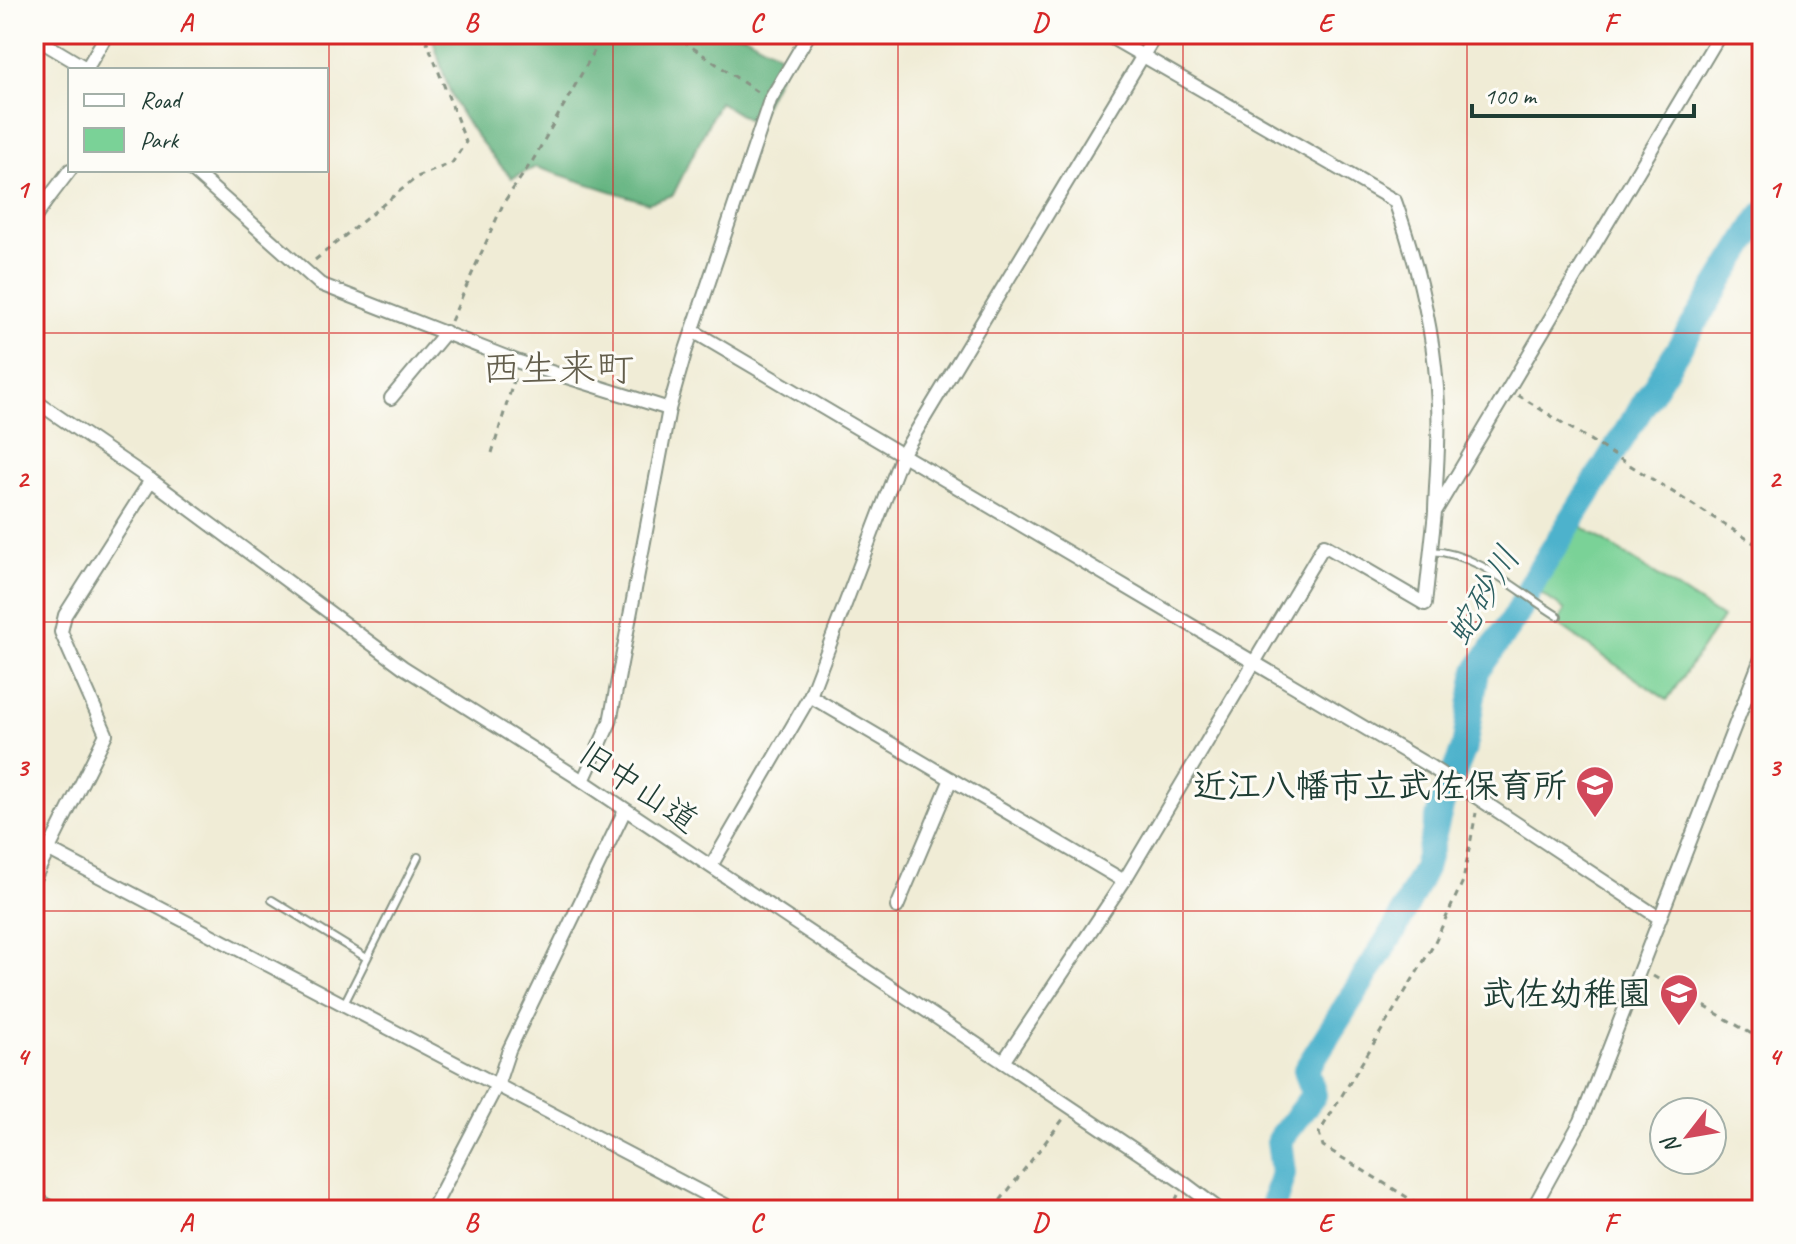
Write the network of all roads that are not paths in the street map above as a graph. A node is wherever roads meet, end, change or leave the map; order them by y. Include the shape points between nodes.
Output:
1 (107, 34) edge
2 (809, 34) edge
3 (1105, 34) edge
4 (1156, 34) edge
5 (1720, 34) edge
6 (35, 40) edge
7 (1144, 57) junction
8 (86, 68) edge
9 (89, 68) edge
10 (68, 172) edge
11 (194, 172) edge
12 (39, 202) edge
13 (34, 219) edge
14 (693, 331) junction
15 (446, 332) junction
16 (391, 398) dead end
17 (34, 400) edge
18 (669, 409) junction
19 (902, 455) junction
20 (151, 480) junction
21 (1435, 512) junction
22 (1431, 551) junction
23 (1558, 616) dead end
24 (1762, 656) edge
25 (1254, 662) junction
26 (810, 696) junction
27 (951, 779) junction
28 (583, 781) junction
29 (624, 812) junction
30 (34, 842) edge
31 (50, 850) junction
32 (418, 857) dead end
33 (711, 866) junction
34 (34, 879) edge
35 (1124, 881) junction
36 (272, 900) dead end
37 (897, 907) dead end
38 (1658, 917) junction
39 (365, 957) junction
40 (344, 1004) junction
41 (1003, 1062) junction
42 (498, 1083) junction
43 (34, 1198) edge
44 (56, 1210) edge
45 (432, 1210) edge
46 (735, 1210) edge
47 (1220, 1210) edge
48 (1532, 1210) edge

1 - 9 street
2 - 14 street via 770,100
3 - 7 street
4 - 7 street
5 - 21 street
6 - 8 street
7 - 19 street
7 - 21 street via 1395,201 1430,324 1438,406
10 - 12 street
11 - 15 street via 320,284
12 - 13 street
14 - 18 street
14 - 19 street
15 - 16 street
15 - 18 street via 519,362
17 - 20 street, 旧中山道
18 - 28 street via 610,722
19 - 25 street
19 - 26 street
20 - 28 street, 旧中山道 via 403,667
20 - 31 street via 65,615 61,632 106,734
21 - 22 street
22 - 23 lane via 1454,552
22 - 25 street via 1425,604 1324,545
24 - 38 street
25 - 35 street
25 - 38 street via 1440,773
26 - 27 street
26 - 33 street
27 - 35 street
27 - 37 street
28 - 29 street, 旧中山道
29 - 33 street, 旧中山道
29 - 42 street
30 - 31 street
31 - 34 street
31 - 40 street
32 - 39 lane
33 - 41 street, 旧中山道
35 - 41 street
36 - 39 lane
38 - 48 street via 1581,1121
39 - 40 lane
40 - 42 street
41 - 47 street, 旧中山道
42 - 45 street
42 - 46 street
43 - 44 street

